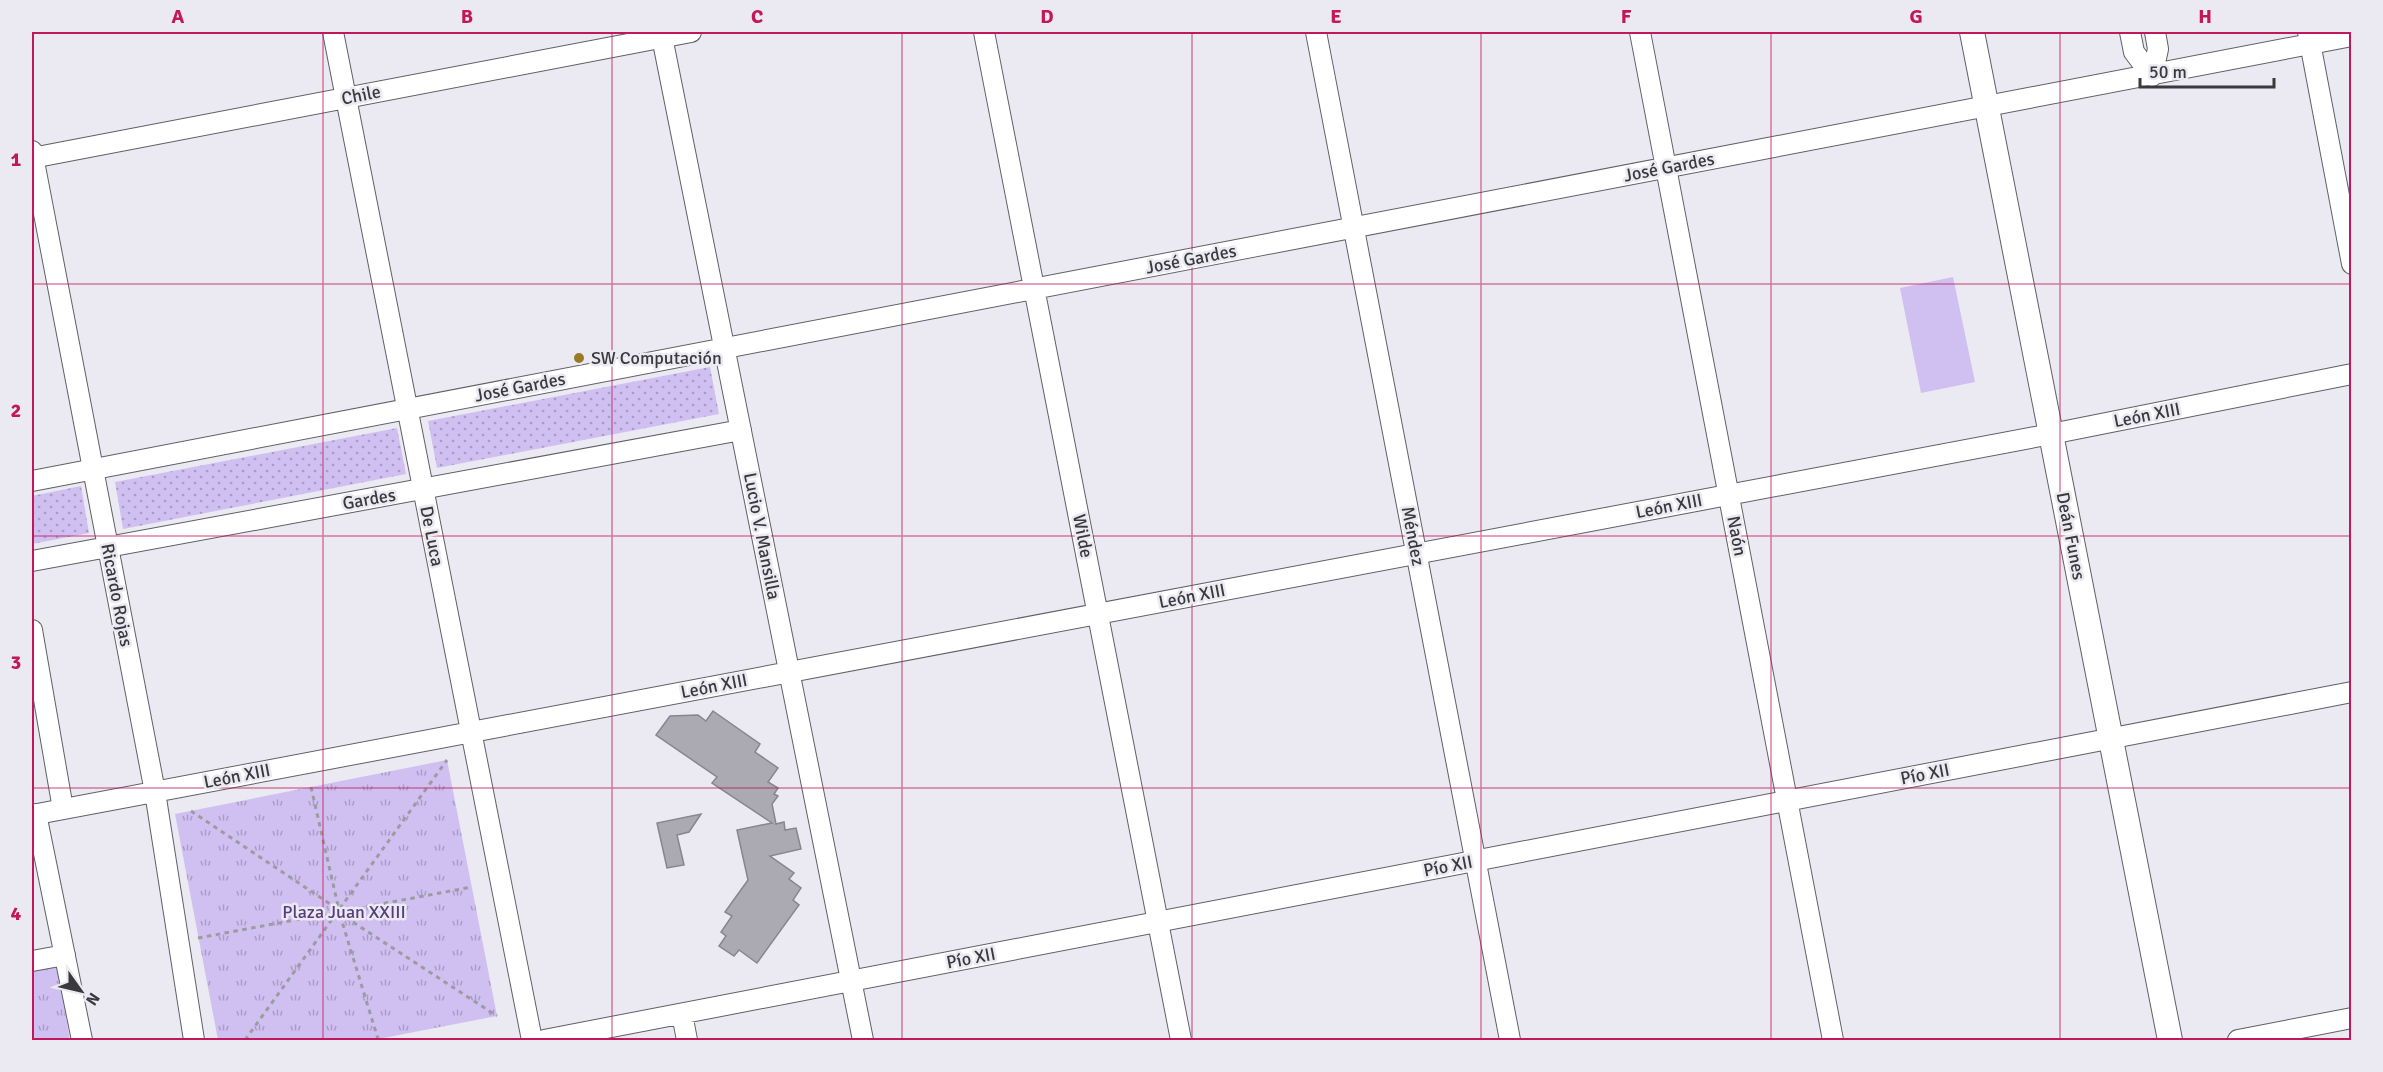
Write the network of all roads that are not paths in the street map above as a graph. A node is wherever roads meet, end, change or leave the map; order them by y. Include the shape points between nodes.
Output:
1 (333, 32) edge
2 (691, 32) edge
3 (984, 32) edge
4 (1316, 32) edge
5 (1640, 32) edge
6 (1972, 32) edge
7 (2130, 32) edge
8 (2155, 32) edge
9 (662, 34) edge
10 (2352, 36) edge
11 (2310, 38) edge
12 (2152, 76) junction
13 (345, 98) junction
14 (1987, 106) junction
15 (32, 156) edge
16 (1666, 167) junction
17 (1354, 227) junction
18 (2352, 264) edge
19 (1034, 289) junction
20 (725, 348) junction
21 (2352, 374) edge
22 (407, 409) junction
23 (741, 430) junction
24 (2051, 434) junction
25 (93, 469) junction
26 (32, 481) edge
27 (423, 489) junction
28 (1729, 495) junction
29 (108, 547) junction
30 (1416, 554) junction
31 (32, 561) edge
32 (1098, 614) junction
33 (32, 630) edge
34 (789, 672) junction
35 (2352, 692) edge
36 (471, 732) junction
37 (2111, 739) junction
38 (155, 792) junction
39 (1788, 801) junction
40 (63, 809) junction
41 (34, 815) edge
42 (1475, 861) junction
43 (1158, 922) junction
44 (65, 955) junction
45 (32, 961) edge
46 (851, 981) junction
47 (682, 1014) junction
48 (2352, 1018) edge
49 (82, 1041) edge
50 (194, 1041) edge
51 (532, 1041) edge
52 (544, 1041) edge
53 (687, 1041) edge
54 (863, 1041) edge
55 (1181, 1041) edge
56 (1510, 1041) edge
57 (1833, 1041) edge
58 (2170, 1041) edge
59 (2238, 1041) edge

1 - 13 street, De Luca
2 - 9 street, Chile
3 - 19 street, Wilde
4 - 17 street, Méndez
5 - 16 street, Naón
6 - 14 street, Deán Funes
7 - 12 street via 2134,52
8 - 12 street via 2158,49
9 - 13 street, Chile
9 - 20 street, Lucio V. Mansilla
10 - 11 street, José Gardes
11 - 12 street, José Gardes
11 - 18 street
12 - 14 street, José Gardes
13 - 15 street, Chile
13 - 22 street, De Luca
14 - 16 street, José Gardes
14 - 24 street, Deán Funes
15 - 25 street, Ricardo Rojas
16 - 17 street, José Gardes
16 - 28 street, Naón
17 - 19 street, José Gardes
17 - 30 street, Méndez
19 - 20 street, José Gardes
19 - 32 street, Wilde
20 - 22 street, José Gardes
20 - 23 street, Lucio V. Mansilla
21 - 24 street, León XIII
22 - 25 street, José Gardes
22 - 27 street, De Luca
23 - 27 street, Gardes
23 - 34 street, Lucio V. Mansilla
24 - 28 street, León XIII
24 - 37 street, Deán Funes
25 - 26 street, José Gardes
25 - 29 street, Ricardo Rojas
27 - 29 street, Gardes
27 - 36 street, De Luca
28 - 30 street, León XIII
28 - 39 street, Naón
29 - 31 street, Gardes
29 - 38 street, Ricardo Rojas
30 - 32 street, León XIII
30 - 42 street, Méndez
32 - 34 street, León XIII
32 - 43 street, Wilde
33 - 40 street
34 - 36 street, León XIII
34 - 46 street, Lucio V. Mansilla
35 - 37 street, Pío XII
36 - 38 street, León XIII
36 - 51 street, De Luca
37 - 39 street, Pío XII
37 - 58 street, Deán Funes
38 - 40 street, León XIII
38 - 50 street, Ricardo Rojas
39 - 42 street, Pío XII
39 - 57 street, Naón
40 - 41 street, León XIII
41 - 44 street
42 - 43 street, Pío XII
42 - 56 street, Méndez
43 - 46 street, Pío XII
43 - 55 street, Wilde
44 - 45 street
44 - 49 street
46 - 47 street, Pío XII
46 - 54 street, Lucio V. Mansilla
47 - 52 street, Pío XII
47 - 53 street
48 - 59 street

